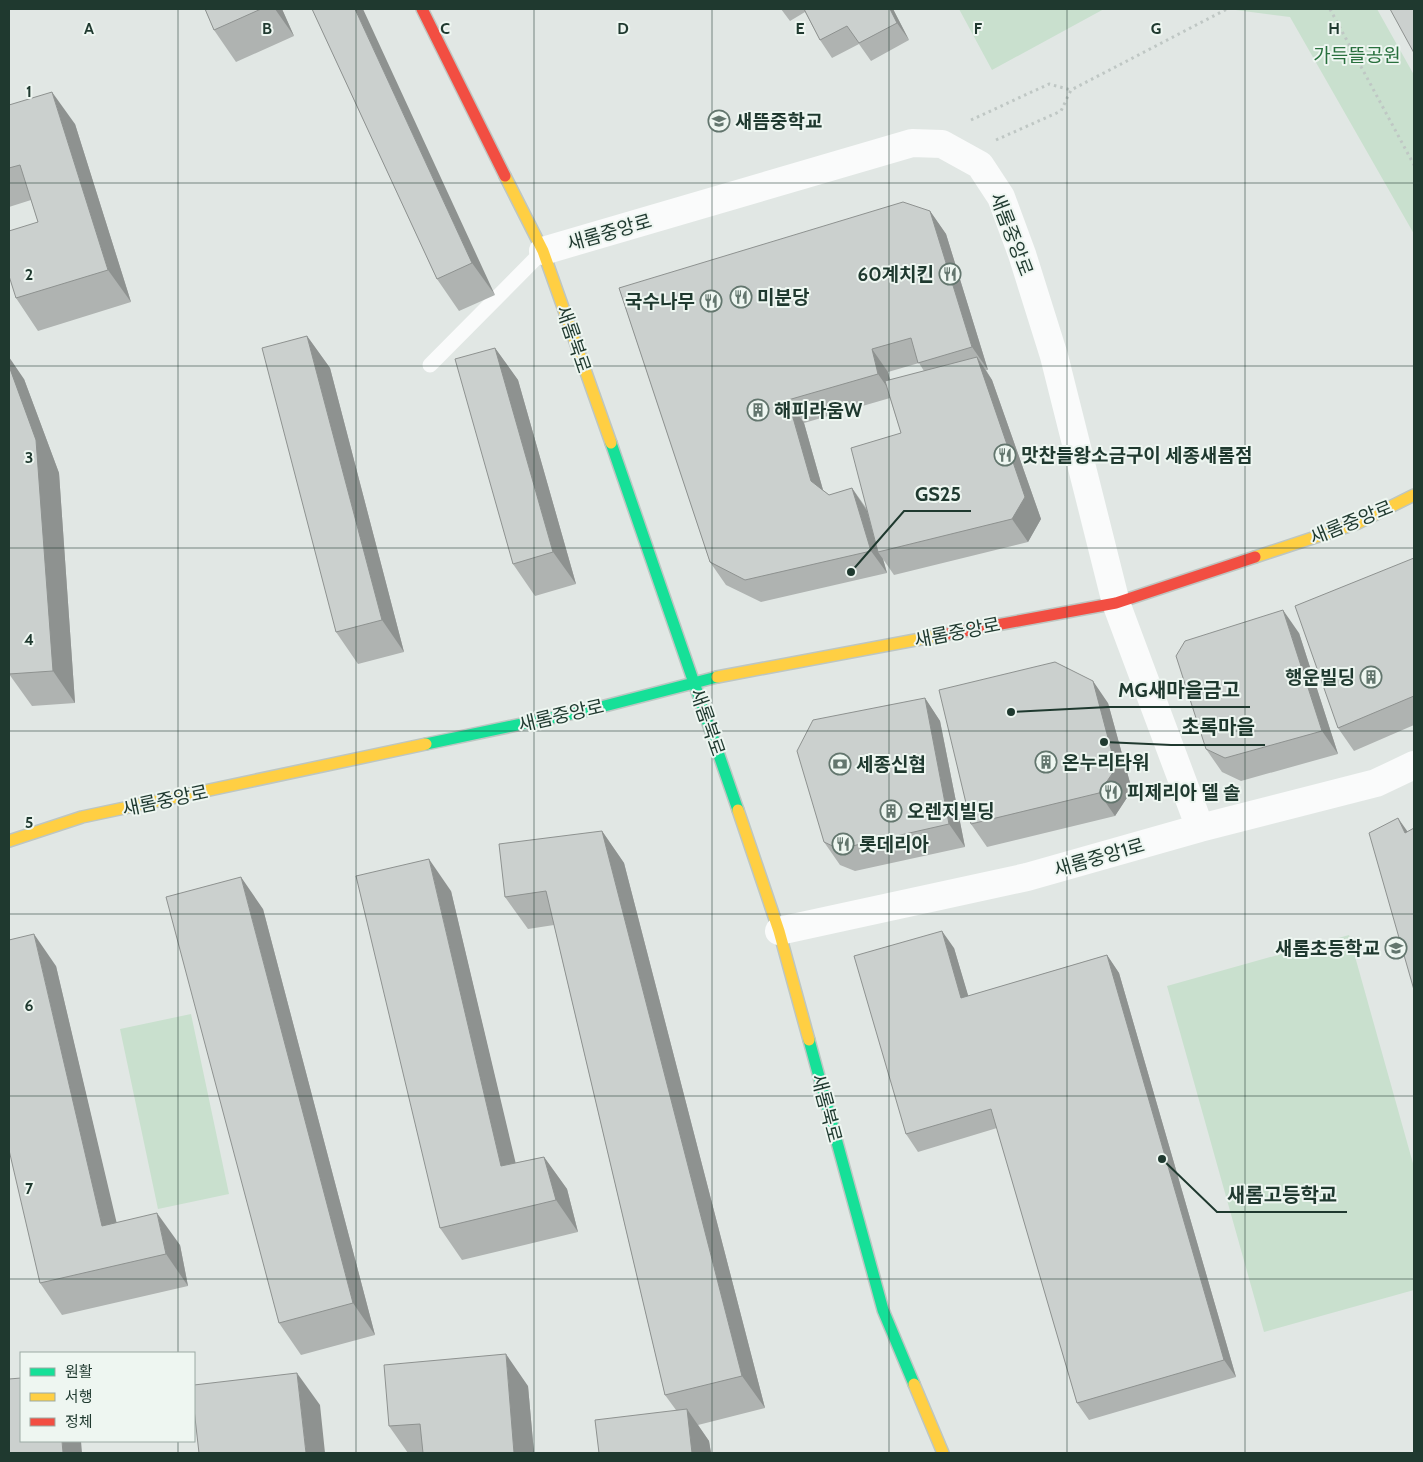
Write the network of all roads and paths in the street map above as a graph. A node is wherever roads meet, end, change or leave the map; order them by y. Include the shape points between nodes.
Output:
1 (422, 9) edge
2 (1227, 9) edge
3 (1330, 9) edge
4 (1071, 90) junction
5 (971, 120) dead end
6 (996, 140) dead end
7 (1414, 165) edge
8 (543, 251) junction
9 (430, 365) dead end
10 (1414, 495) edge
11 (1116, 603) junction
12 (695, 681) junction
13 (1414, 765) edge
14 (1200, 828) junction
15 (9, 841) edge
16 (778, 931) junction
17 (943, 1453) edge

1 - 8 street, 새롬북로
2 - 4 path
3 - 7 path
4 - 5 path via 1049,84
4 - 6 path via 1061,110
8 - 9 lane
8 - 11 street, 새롬중앙로 via 912,144 942,144 980,165 1001,197 1054,356
8 - 12 street, 새롬북로
10 - 11 street, 새롬중앙로 via 1358,523
11 - 12 street, 새롬중앙로
11 - 14 street
12 - 15 street, 새롬중앙로 via 589,710 82,817
12 - 16 street, 새롬북로
13 - 14 street, 새롬중앙1로 via 1376,783
14 - 16 street, 새롬중앙1로 via 1028,877
16 - 17 street, 새롬북로 via 883,1310

